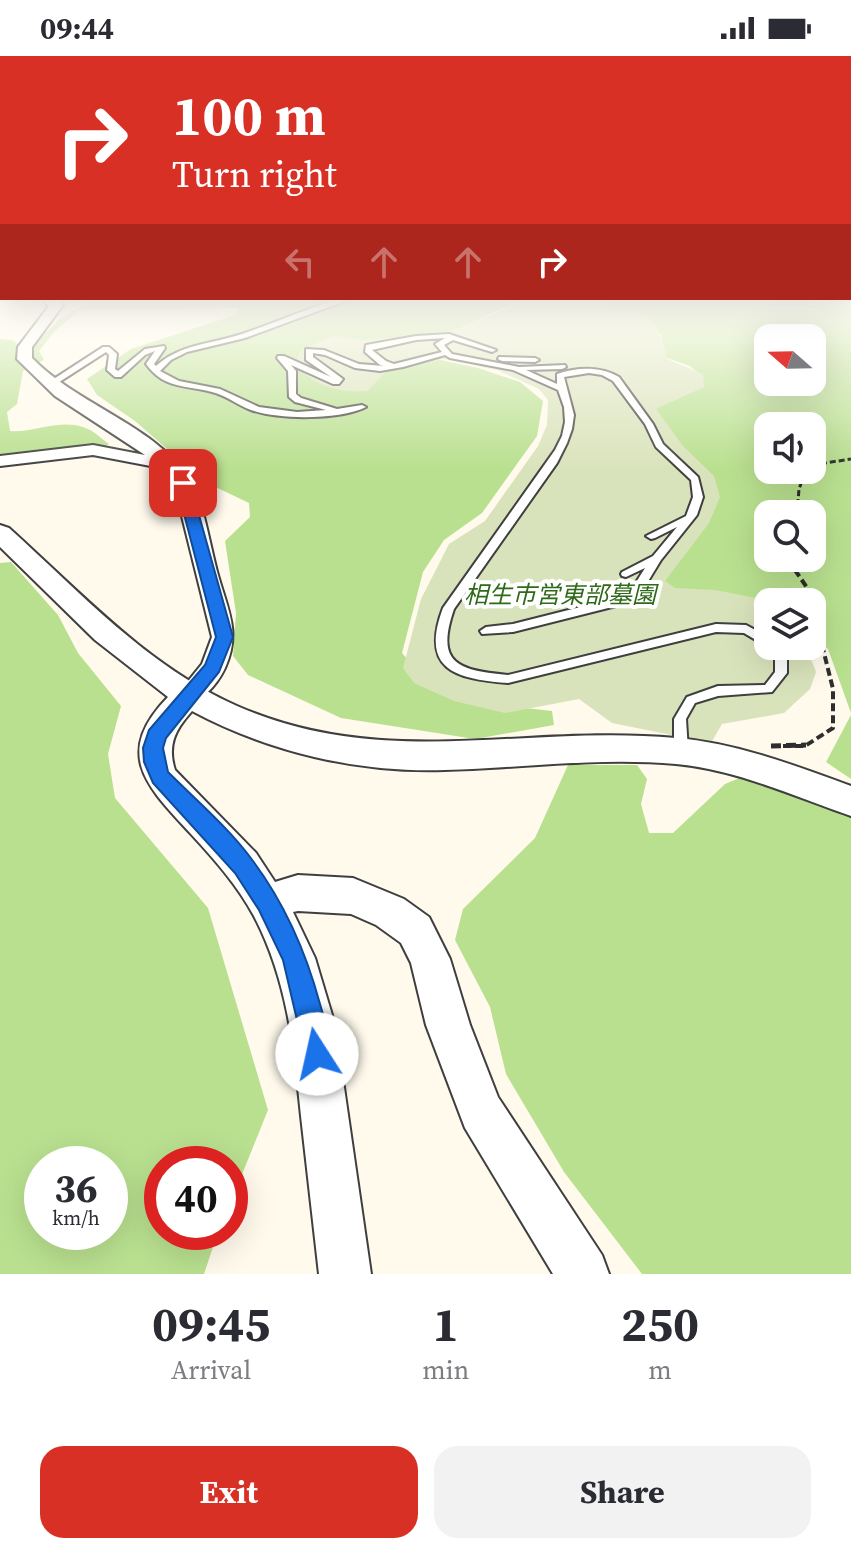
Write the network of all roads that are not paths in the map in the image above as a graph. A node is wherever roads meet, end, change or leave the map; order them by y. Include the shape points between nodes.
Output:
1 (24, 355) edge
2 (97, 355) edge
3 (113, 355) edge
4 (138, 355) edge
5 (156, 355) edge
6 (174, 355) edge
7 (309, 355) edge
8 (331, 355) edge
9 (374, 355) edge
10 (439, 355) edge
11 (454, 355) edge
12 (475, 360) junction
13 (535, 360) dead end
14 (394, 366) junction
15 (562, 367) dead end
16 (515, 368) junction
17 (155, 371) junction
18 (50, 384) junction
19 (562, 389) junction
20 (362, 407) dead end
21 (341, 411) junction
22 (0, 461) edge
23 (170, 464) junction
24 (692, 515) junction
25 (651, 536) dead end
26 (7, 546) edge
27 (657, 558) junction
28 (626, 574) dead end
29 (486, 631) dead end
30 (754, 634) edge
31 (781, 660) edge
32 (189, 695) junction
33 (681, 751) junction
34 (851, 801) edge
35 (267, 903) junction
36 (345, 1274) edge
37 (583, 1274) edge

1 - 18 street
2 - 18 lane
3 - 4 lane via 111,370 118,375
5 - 17 lane via 150,364
6 - 17 lane
7 - 21 lane via 339,379 281,358 292,371 292,395
8 - 14 lane via 365,367
9 - 14 lane
10 - 14 lane
11 - 12 lane
12 - 13 lane
12 - 16 lane
15 - 16 lane
16 - 19 lane
17 - 21 lane via 176,383 215,389 256,409 294,415
18 - 23 street
19 - 24 lane via 560,376 566,373 610,374 616,379 659,445 695,479 698,497
19 - 30 lane via 569,410 565,439 449,596 437,643 446,660 475,677 508,679 716,628
20 - 21 lane
22 - 23 street via 93,450
23 - 32 street via 193,513 224,637 213,668
24 - 25 lane
24 - 27 lane
26 - 32 street via 131,656
27 - 28 lane
27 - 29 lane via 632,598
31 - 33 lane via 781,673 768,689 718,691 691,700 680,719
32 - 33 street via 276,733 381,755
32 - 35 street via 156,735 154,762 160,777 243,865
33 - 34 street via 734,761
35 - 36 street via 295,958 313,1025
35 - 37 street via 298,893 353,896 415,930 430,959 481,1112

